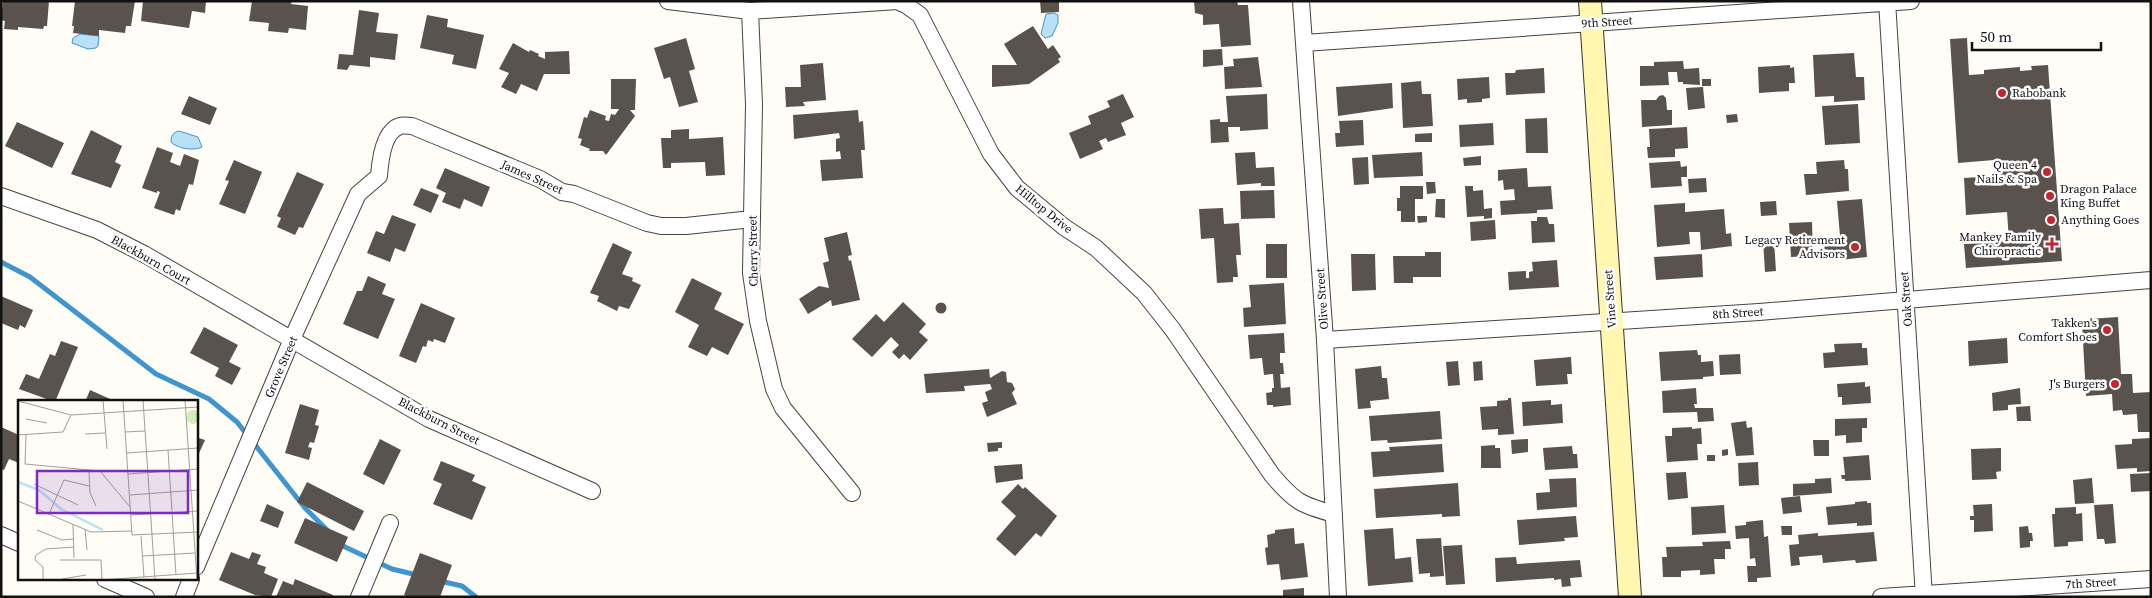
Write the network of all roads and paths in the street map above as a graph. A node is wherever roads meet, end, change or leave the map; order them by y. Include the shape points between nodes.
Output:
1 (668, 1) edge
2 (1301, 1) edge
3 (1590, 1) edge
4 (1911, 1) edge
5 (1887, 2) edge
6 (750, 11) junction
7 (1591, 23) junction
8 (1304, 43) junction
9 (379, 176) joint
10 (1, 196) edge
11 (752, 219) junction
12 (2151, 280) edge
13 (1906, 299) junction
14 (1611, 321) junction
15 (292, 340) junction
16 (1325, 340) junction
17 (592, 491) dead end
18 (852, 492) dead end
19 (1334, 514) junction
20 (390, 523) dead end
21 (1, 535) edge
22 (18, 543) edge
23 (198, 562) edge
24 (2151, 579) edge
25 (107, 580) edge
26 (191, 580) edge
27 (1924, 595) edge
28 (146, 597) edge
29 (184, 597) edge
30 (359, 597) edge
31 (1338, 597) edge
32 (1630, 597) edge
33 (1881, 597) edge

1 - 6 street, Hilltop Drive
2 - 8 street, Olive Street
3 - 7 street, Vine Street
4 - 5 street, 9th Street
5 - 7 street, 9th Street
5 - 13 street, Oak Street
6 - 11 street, Cherry Street via 754,104
6 - 19 street, Hilltop Drive via 897,2 920,14 991,154 1017,188 1064,227 1096,248 1144,293 1290,496 1308,507
7 - 8 street, 9th Street
7 - 14 street, Vine Street
8 - 16 street, Olive Street
9 - 11 street, James Street via 380,156 391,132 400,126 412,126 540,179 562,192 661,226
9 - 15 street, Grove Street via 358,194
10 - 15 street, Blackburn Court via 97,230
11 - 18 street, Cherry Street via 752,282 774,389 783,408
12 - 13 street, 8th Street
13 - 14 street, 8th Street
13 - 27 street, Oak Street
14 - 16 street, 8th Street
14 - 32 street, Vine Street
15 - 17 street, Blackburn Street via 429,419
15 - 23 street, Grove Street
16 - 19 street, Olive Street
19 - 31 street, Olive Street
20 - 30 street
21 - 22 street
24 - 27 street, 7th Street
25 - 28 street
26 - 29 street
27 - 33 street, 7th Street

